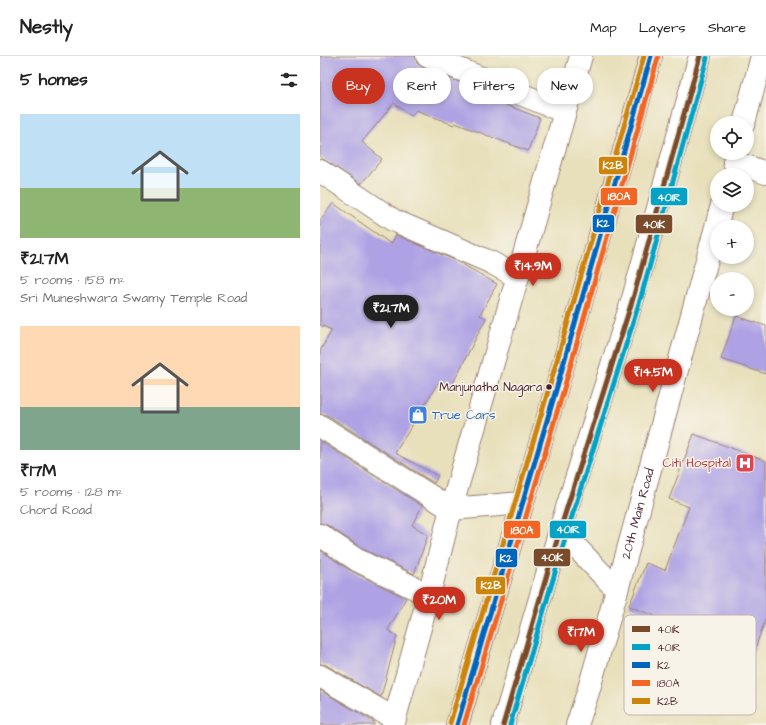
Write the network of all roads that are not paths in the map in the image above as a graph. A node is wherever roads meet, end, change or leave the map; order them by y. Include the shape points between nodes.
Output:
1 (427, 56) edge
2 (581, 56) edge
3 (700, 56) edge
4 (710, 56) edge
5 (762, 56) edge
6 (649, 59) edge
7 (694, 80) junction
8 (565, 112) junction
9 (746, 116) edge
10 (734, 164) edge
11 (321, 173) edge
12 (766, 173) edge
13 (720, 212) edge
14 (518, 277) junction
15 (320, 426) edge
16 (522, 503) junction
17 (451, 509) junction
18 (560, 530) junction
19 (320, 535) edge
20 (617, 590) junction
21 (429, 595) junction
22 (320, 676) edge
23 (394, 722) edge
24 (457, 725) edge
25 (503, 725) edge
26 (577, 725) edge

1 - 8 street
2 - 8 street
3 - 7 street
4 - 7 street
5 - 9 street
6 - 16 street
7 - 18 street via 634,295
8 - 14 street
10 - 12 street
11 - 14 street via 393,220 490,262
13 - 20 street, 20th Main Road
14 - 17 street
15 - 17 street
16 - 17 street
16 - 24 street
17 - 21 street
18 - 20 street
18 - 25 street
19 - 21 street via 357,560
20 - 26 street, 20th Main Road
21 - 23 street
22 - 23 street

